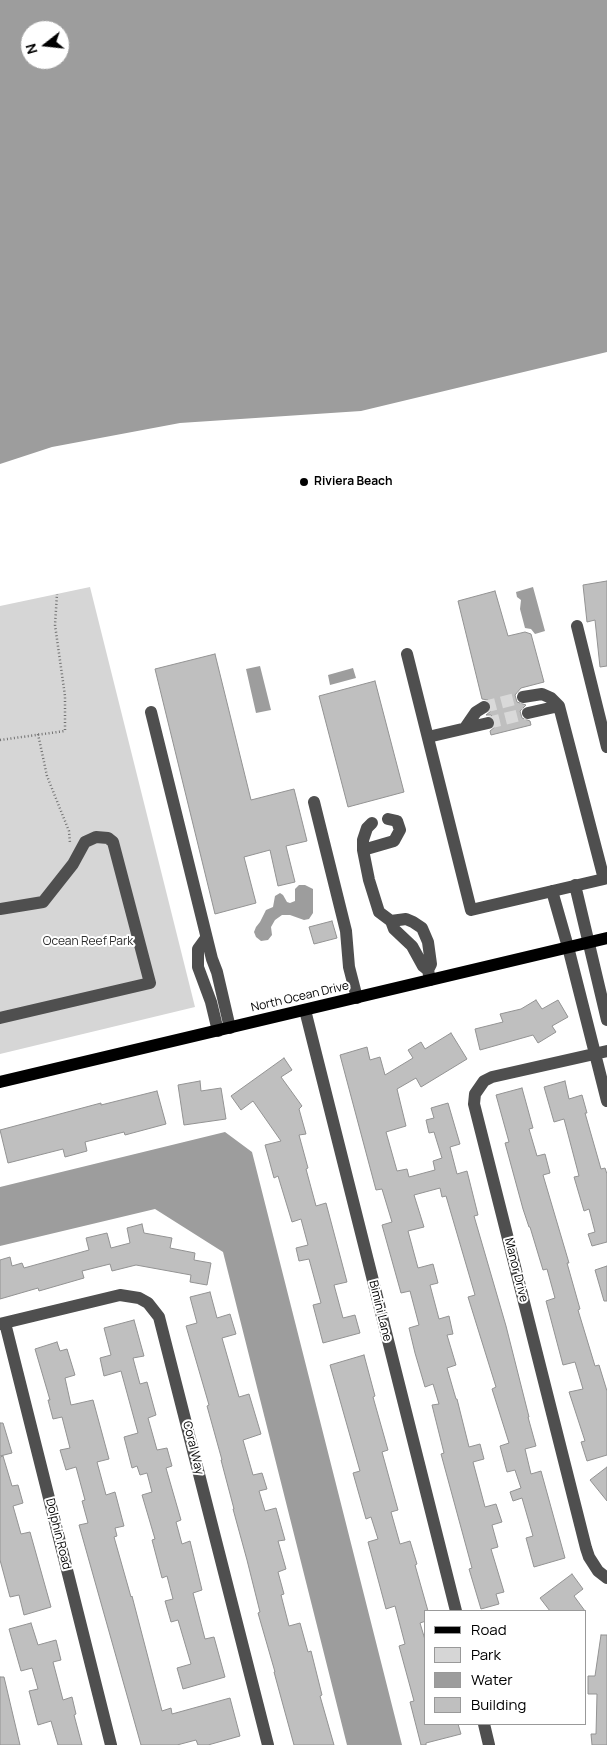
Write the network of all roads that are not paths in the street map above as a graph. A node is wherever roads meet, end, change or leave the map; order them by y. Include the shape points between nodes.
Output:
1 (577, 626) dead end
2 (407, 654) dead end
3 (524, 697) tunnel mouth
4 (559, 706) junction
5 (484, 707) tunnel mouth
6 (151, 712) dead end
7 (528, 713) tunnel mouth
8 (488, 723) tunnel mouth
9 (465, 728) junction
10 (428, 737) junction
11 (607, 747) edge
12 (314, 802) dead end
13 (388, 818) dead end
14 (372, 822) dead end
15 (364, 850) junction
16 (575, 885) junction
17 (552, 891) junction
18 (0, 909) edge
19 (391, 922) junction
20 (424, 933) junction
21 (607, 938) edge
22 (588, 942) junction
23 (412, 946) junction
24 (568, 947) junction
25 (429, 975) junction
26 (357, 998) junction
27 (305, 1010) junction
28 (0, 1018) edge
29 (607, 1020) edge
30 (224, 1029) junction
31 (601, 1052) edge
32 (0, 1082) edge
33 (607, 1101) edge
34 (2, 1324) edge
35 (607, 1578) edge
36 (456, 1610) edge
37 (484, 1725) edge
38 (111, 1745) edge
39 (268, 1745) edge
40 (489, 1745) edge

1 - 11 street
2 - 10 street
3 - 4 street via 542,694
4 - 7 street
4 - 16 street via 604,879
5 - 9 street via 476,712
6 - 30 street via 217,972
8 - 9 street
9 - 10 street
10 - 17 street via 471,910
12 - 26 street via 346,931 349,966
13 - 15 street via 397,821 400,830 394,841
14 - 15 street via 366,828
15 - 19 street via 379,912
16 - 17 street
16 - 22 street
17 - 24 street
18 - 28 street via 44,902 73,864 85,842 96,837 108,838 113,842 150,983
19 - 20 street via 406,919 422,928
19 - 23 street
20 - 23 street
20 - 25 street via 431,964
21 - 22 main road, North Ocean Drive
22 - 24 main road, North Ocean Drive
22 - 29 street
23 - 25 street
24 - 25 main road, North Ocean Drive
24 - 31 street
25 - 26 main road, North Ocean Drive
26 - 27 main road, North Ocean Drive
27 - 30 main road, North Ocean Drive
27 - 36 street, Bimini Lane
30 - 32 main road, North Ocean Drive
31 - 33 street
31 - 35 street, Manor Drive via 492,1077 484,1081 475,1094 474,1104 586,1548 598,1571
34 - 38 street, Dolphin Road
34 - 39 street, Coral Way via 120,1295 148,1303 159,1317
37 - 40 street

